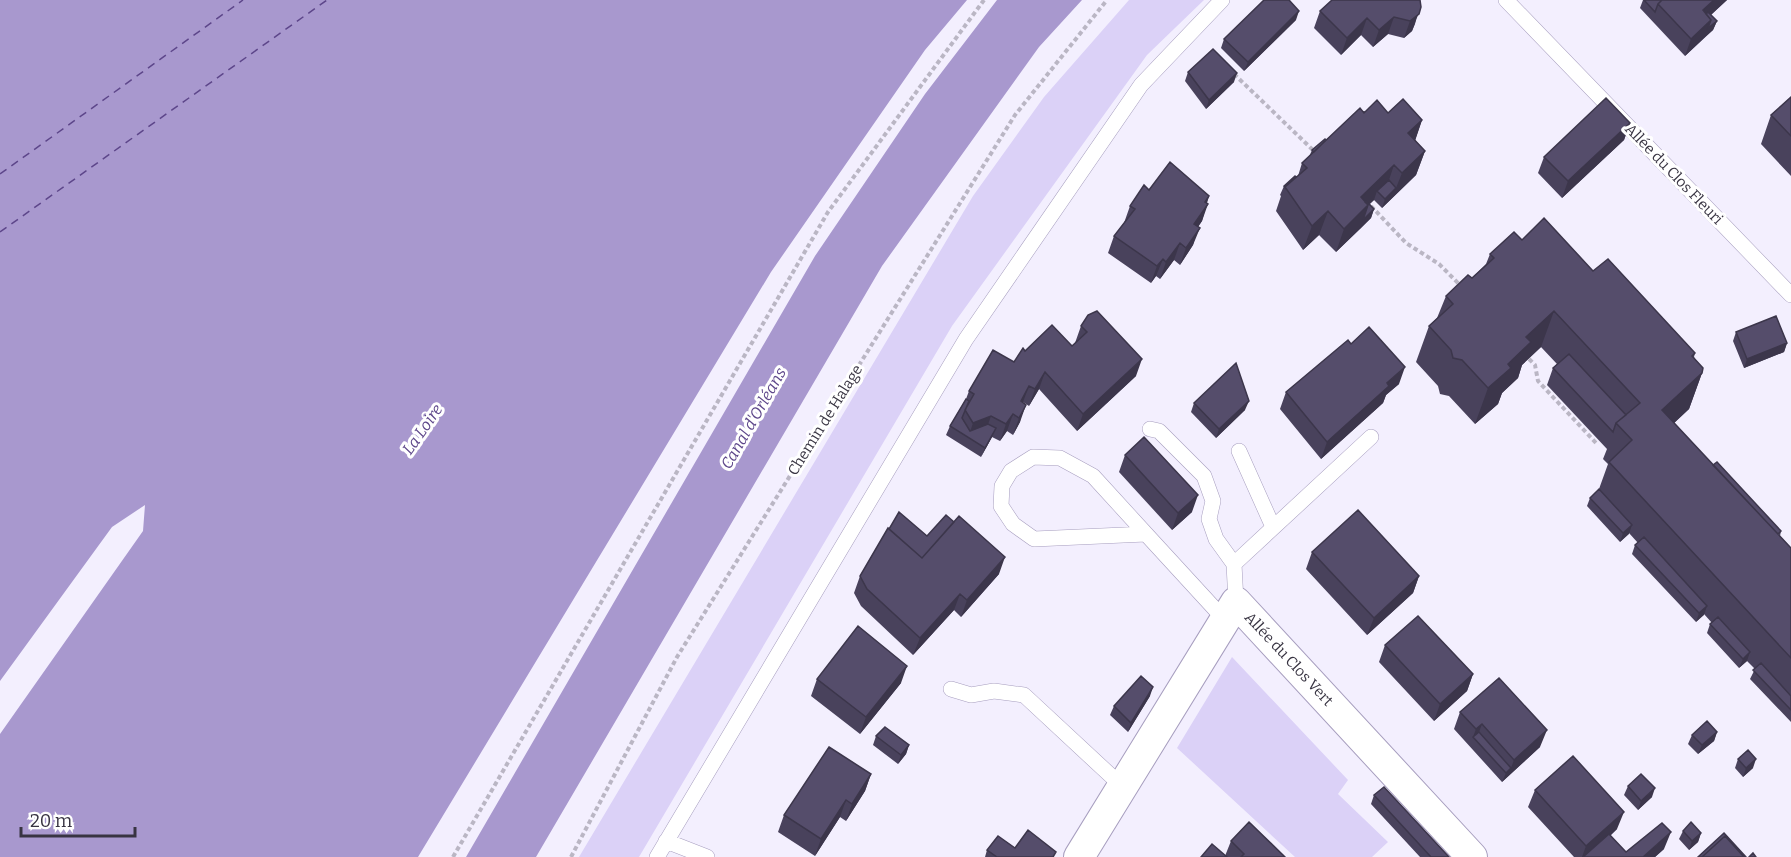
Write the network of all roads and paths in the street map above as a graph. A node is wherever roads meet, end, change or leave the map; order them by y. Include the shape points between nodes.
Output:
1 (984, 0) edge
2 (1107, 0) edge
3 (1222, 0) edge
4 (1506, 0) edge
5 (1232, 72) edge
6 (1315, 153) edge
7 (1369, 204) edge
8 (1467, 293) edge
9 (1791, 296) edge
10 (1529, 359) edge
11 (1150, 429) dead end
12 (1371, 437) dead end
13 (1597, 444) dead end
14 (1239, 451) dead end
15 (1273, 527) junction
16 (1146, 534) junction
17 (1234, 564) junction
18 (1230, 611) junction
19 (951, 689) dead end
20 (1123, 787) junction
21 (666, 841) junction
22 (453, 857) edge
23 (571, 857) edge
24 (657, 857) edge
25 (707, 857) edge
26 (1079, 857) edge
27 (1472, 857) edge

1 - 22 path via 828,212
2 - 23 path, Chemin de Halage via 1008,125 677,657
3 - 21 lane via 1141,85 966,339
4 - 9 lane, Allée du Clos Fleuri
5 - 6 path
7 - 8 path via 1406,243 1439,264
10 - 13 path via 1535,365 1538,381
11 - 17 lane via 1160,431 1204,476 1213,501 1209,519 1216,538
12 - 15 lane
14 - 15 lane
15 - 17 lane
16 - 16 lane via 1093,476 1060,458 1033,458 1011,471 1002,486 1001,506 1013,524 1034,539
16 - 18 lane
17 - 18 lane
18 - 20 street, Allée du Clos Vert
18 - 27 street, Allée du Clos Vert
19 - 20 lane via 971,695 994,691 1024,695
20 - 26 street, Allée du Clos Vert
21 - 24 lane
21 - 25 lane

